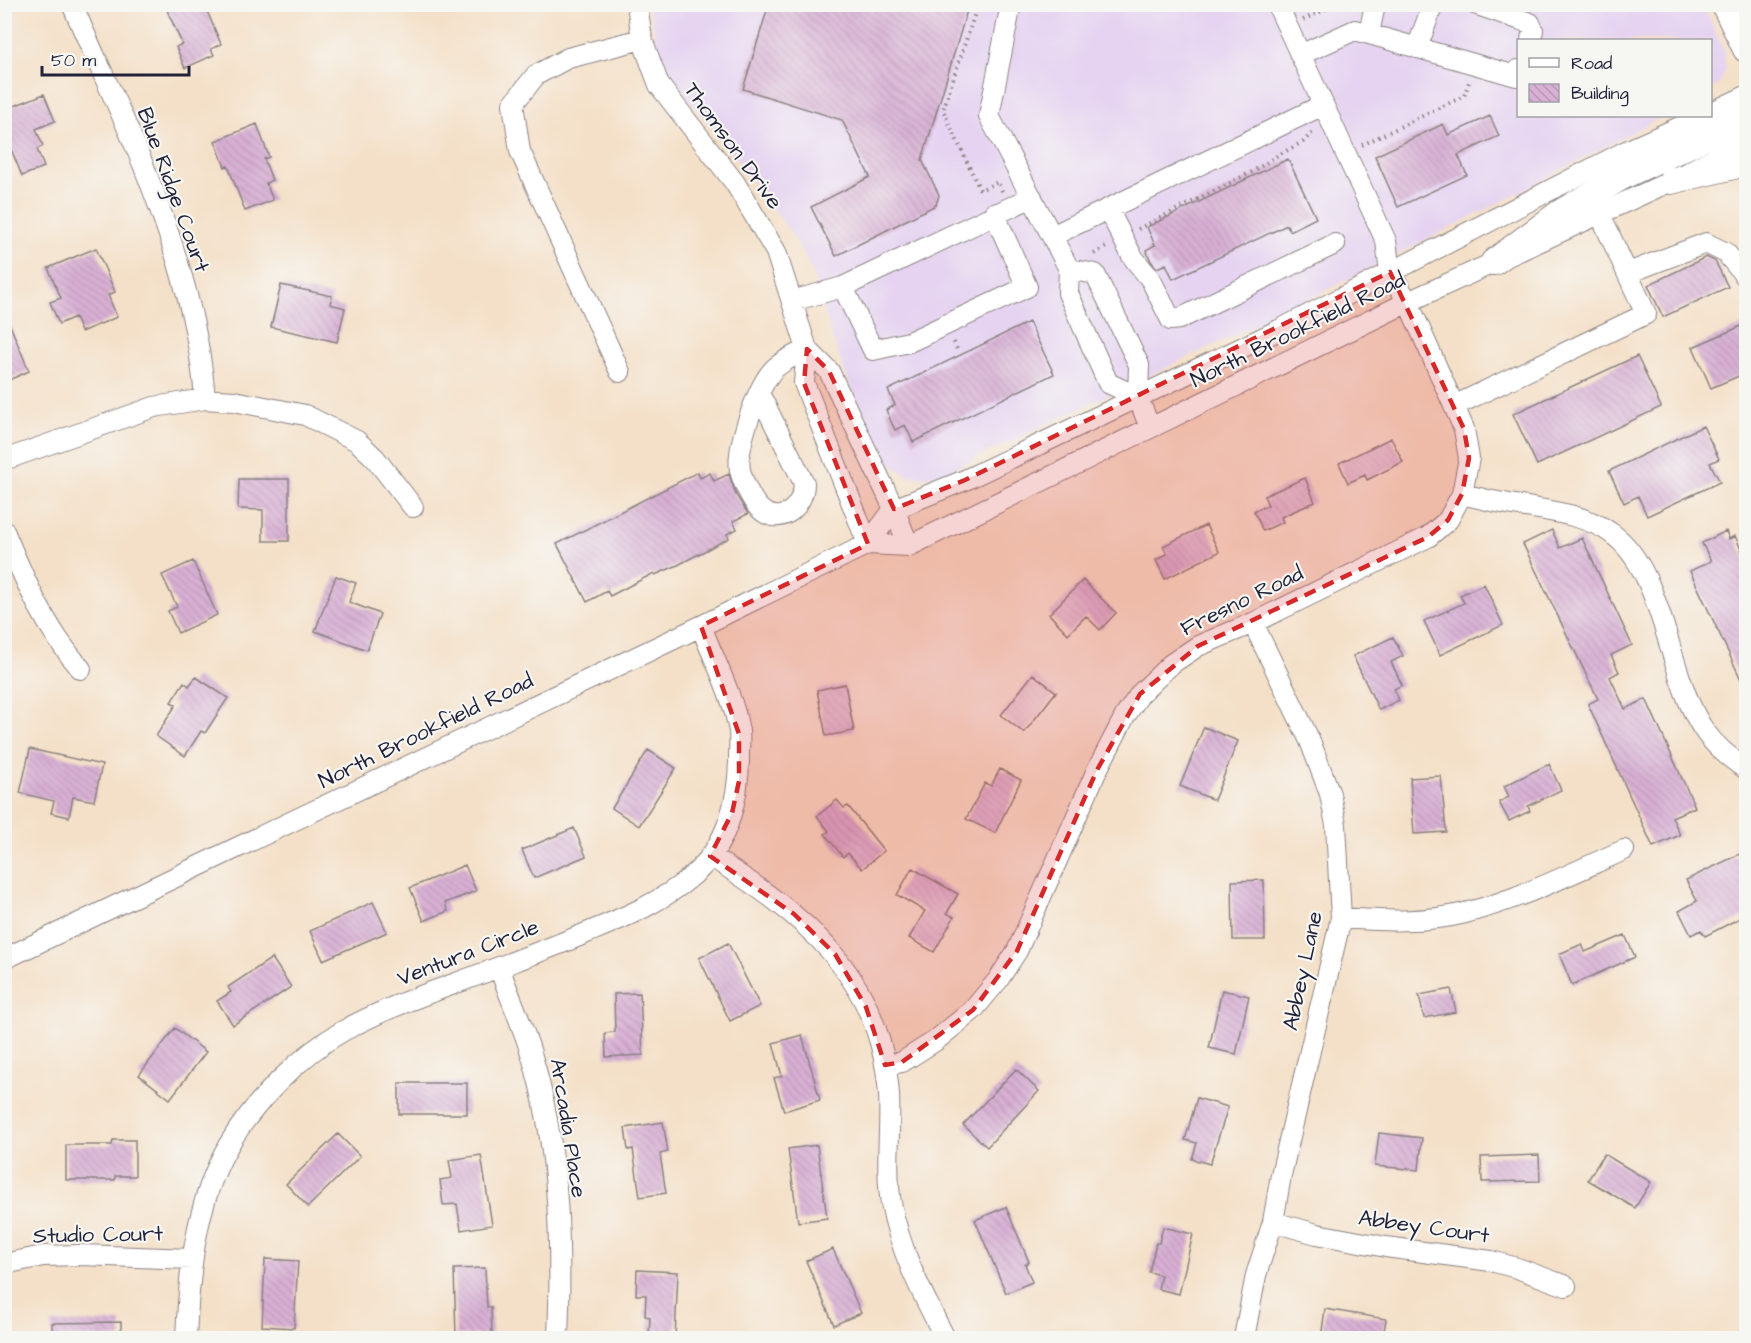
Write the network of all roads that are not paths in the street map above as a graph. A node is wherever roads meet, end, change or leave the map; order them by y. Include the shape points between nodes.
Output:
1 (72, 4) edge
2 (637, 4) edge
3 (1011, 4) edge
4 (1277, 4) edge
5 (1375, 4) edge
6 (1433, 4) edge
7 (1475, 4) edge
8 (1724, 4) edge
9 (1369, 34) junction
10 (642, 39) junction
11 (1531, 39) edge
12 (1417, 48) junction
13 (1746, 49) edge
14 (1300, 55) junction
15 (1517, 73) edge
16 (1746, 96) edge
17 (1712, 111) edge
18 (1327, 113) junction
19 (1702, 117) edge
20 (1746, 117) edge
21 (1746, 141) edge
22 (1746, 163) edge
23 (1671, 181) junction
24 (1032, 197) junction
25 (1108, 209) junction
26 (994, 213) junction
27 (1600, 214) junction
28 (1052, 236) junction
29 (1335, 244) dead end
30 (1494, 262) junction
31 (1069, 269) junction
32 (1390, 272) junction
33 (1628, 273) junction
34 (1746, 277) edge
35 (843, 287) junction
36 (792, 301) junction
37 (1408, 302) junction
38 (807, 349) junction
39 (620, 372) dead end
40 (759, 393) junction
41 (1138, 397) junction
42 (205, 399) junction
43 (1454, 406) junction
44 (1150, 428) junction
45 (4, 460) edge
46 (1462, 494) junction
47 (413, 507) dead end
48 (894, 509) junction
49 (4, 531) edge
50 (868, 544) junction
51 (909, 546) junction
52 (1253, 623) junction
53 (701, 626) junction
54 (81, 669) dead end
55 (1746, 769) edge
56 (1624, 850) dead end
57 (710, 856) junction
58 (1341, 918) junction
59 (4, 959) edge
60 (499, 967) junction
61 (885, 1065) junction
62 (1273, 1222) junction
63 (192, 1259) junction
64 (4, 1264) edge
65 (1566, 1286) dead end
66 (186, 1338) edge
67 (558, 1338) edge
68 (945, 1338) edge
69 (1244, 1338) edge

1 - 42 street, Blue Ridge Court via 144,166 166,229 202,360
2 - 10 street, Thomson Drive
3 - 24 street via 989,116
4 - 14 street
5 - 9 street
6 - 12 street
7 - 11 street via 1525,20 1533,30
8 - 13 main road
9 - 12 street
9 - 14 street via 1355,30
10 - 36 street, Thomson Drive via 659,85 735,183 776,252
10 - 39 street via 568,58 536,75 513,104 520,152
12 - 15 street via 1516,76
14 - 18 street
16 - 17 street
18 - 25 street
18 - 32 street via 1386,241
19 - 32 street, North Brookfield Road via 1626,151
20 - 30 main road via 1623,176 1560,213
21 - 23 street, North Brookfield Road
22 - 23 main road
23 - 27 street, North Brookfield Road
24 - 26 street
24 - 28 street
25 - 28 street
25 - 29 street via 1171,320
26 - 35 street
26 - 35 street via 1027,287 909,342 873,350
27 - 30 street, North Brookfield Road
27 - 33 street
28 - 31 street
30 - 37 street, North Brookfield Road
31 - 41 street via 1068,293 1108,382
31 - 41 street via 1095,274 1139,365
32 - 37 street, Fresno Road
32 - 41 street, North Brookfield Road
33 - 34 street via 1706,243 1726,253
33 - 43 street via 1646,314
35 - 36 street
36 - 38 street, Thomson Drive
37 - 43 street, Fresno Road
37 - 44 street, North Brookfield Road
38 - 40 street via 775,368
38 - 48 street, Thomson Drive via 829,371
38 - 50 street, Thomson Drive via 804,383
40 - 40 street via 742,438 740,470 758,507 779,515 791,512 800,503 804,483
41 - 44 street
41 - 48 street, North Brookfield Road via 965,480
42 - 45 street via 123,416
42 - 47 street via 305,415 330,426 357,441
43 - 46 street, Fresno Road via 1464,429 1469,458
44 - 51 street, North Brookfield Road
46 - 52 street, Fresno Road via 1448,520 1428,537
46 - 55 street via 1573,516 1611,532 1626,546 1652,588 1680,677 1705,732 1723,753
48 - 50 street, North Brookfield Road
48 - 51 street, Thomson Drive
49 - 54 street via 34,600 63,649
50 - 51 street, North Brookfield Road
50 - 53 street, North Brookfield Road
52 - 58 street, Abbey Lane via 1310,741 1330,794 1337,835
52 - 61 street, Fresno Road via 1198,646 1171,664 1140,694 1097,770 1034,916 998,980 973,1010 935,1041 902,1062
53 - 57 street, Ventura Circle via 732,705 739,734 739,781 732,813
53 - 59 street, North Brookfield Road
56 - 58 street via 1505,902 1464,914 1430,919
57 - 60 street, Ventura Circle via 692,876 644,907
57 - 61 street via 794,914 835,954 866,1007
58 - 62 street, Abbey Lane
60 - 63 street, Ventura Circle via 364,1020 300,1062 264,1097 228,1146 198,1227
60 - 67 street, Arcadia Place via 531,1052 552,1149 560,1257
61 - 68 street via 889,1095 888,1179 894,1213 914,1276
62 - 65 street, Abbey Court via 1386,1247 1491,1261
62 - 69 street, Abbey Lane via 1256,1275
63 - 64 street, Studio Court via 80,1255 43,1256
63 - 66 street, Ventura Circle

